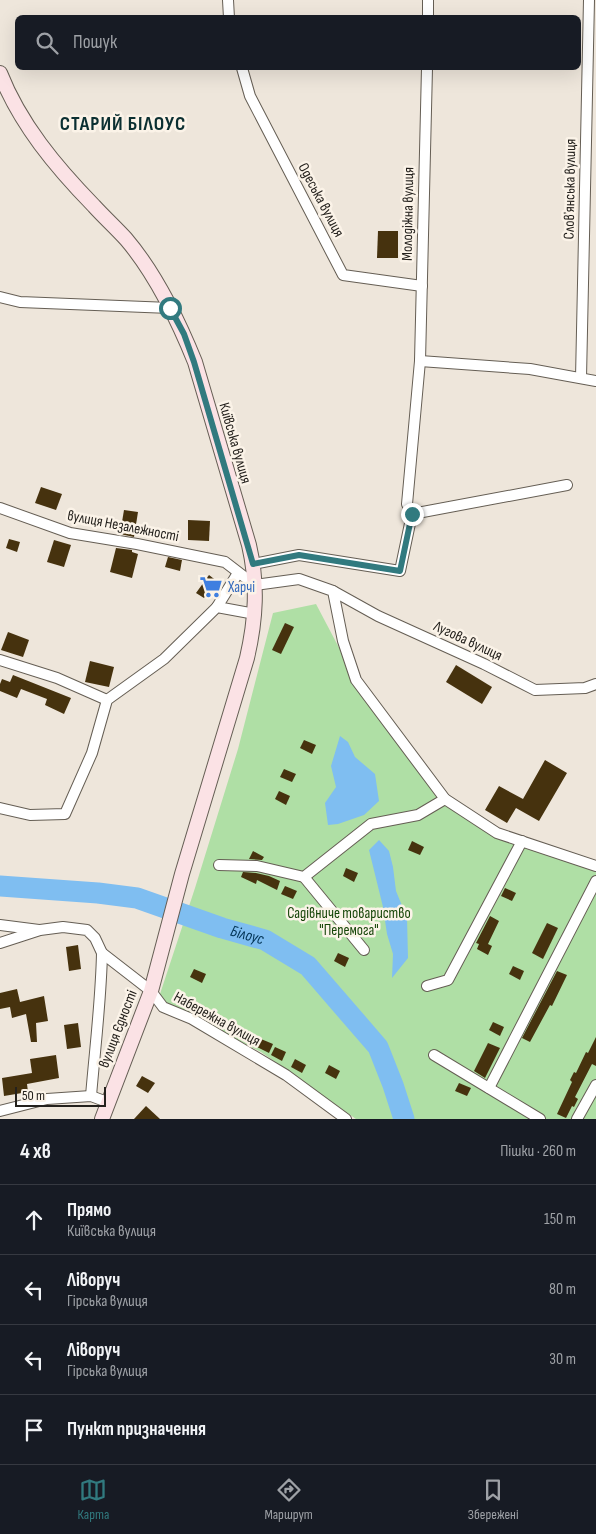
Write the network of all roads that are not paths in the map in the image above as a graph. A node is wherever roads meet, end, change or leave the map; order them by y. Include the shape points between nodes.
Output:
1 (228, 0) edge
2 (428, 0) edge
3 (589, 0) edge
4 (229, 15) edge
5 (428, 15) edge
6 (243, 70) edge
7 (427, 70) edge
8 (0, 73) edge
9 (422, 286) junction
10 (0, 297) edge
11 (170, 308) junction
12 (420, 360) junction
13 (582, 378) junction
14 (596, 381) edge
15 (567, 485) dead end
16 (0, 508) edge
17 (412, 514) junction
18 (253, 564) junction
19 (238, 572) junction
20 (255, 585) junction
21 (333, 591) junction
22 (218, 608) junction
23 (255, 614) junction
24 (0, 660) edge
25 (596, 684) edge
26 (107, 700) junction
27 (445, 799) junction
28 (0, 808) edge
29 (522, 841) junction
30 (219, 865) dead end
31 (596, 866) edge
32 (182, 874) joint
33 (304, 877) junction
34 (596, 881) edge
35 (0, 925) edge
36 (40, 930) junction
37 (0, 943) edge
38 (364, 950) dead end
39 (102, 953) junction
40 (427, 986) dead end
41 (151, 991) junction
42 (434, 1055) dead end
43 (596, 1086) edge
44 (489, 1088) junction
45 (92, 1096) junction
46 (107, 1102) junction
47 (0, 1111) edge
48 (102, 1119) edge
49 (346, 1119) edge
50 (540, 1119) edge
51 (577, 1119) edge

1 - 4 street
2 - 5 street
3 - 13 street, Словʼянська вулиця
6 - 9 street, Одеська вулиця via 250,96 343,275
7 - 9 street, Молодіжна вулиця
8 - 11 main road, Київська вулиця via 22,118 37,139 55,163 126,239
9 - 12 street, Молодіжна вулиця
10 - 11 street via 20,302
11 - 18 main road, Київська вулиця via 194,362
12 - 13 street via 530,369
12 - 17 street, Молодіжна вулиця via 408,504
13 - 14 street
15 - 17 street
16 - 19 street, вулиця Незалежності via 70,533 225,562
17 - 18 street, Молодіжна вулиця via 400,571 299,555
18 - 20 main road, Київська вулиця
19 - 20 street, вулиця Незалежності
19 - 22 street
20 - 21 street, Лугова вулиця via 299,580
20 - 23 main road, Київська вулиця
21 - 25 street, Лугова вулиця via 378,616 534,690 585,688
21 - 27 street via 343,641 356,680
22 - 23 street
22 - 26 street via 164,659
23 - 32 main road, Київська вулиця via 247,658
24 - 26 street via 57,678
26 - 28 street via 92,753 64,814 30,816
27 - 29 street via 497,833
27 - 33 street via 418,815 371,824
29 - 31 street
29 - 40 street via 448,980
30 - 33 street via 257,866
32 - 41 main road, вулиця Єдності
33 - 38 street
34 - 44 street
35 - 36 street
36 - 37 street, Набережна вулиця
36 - 39 street, Набережна вулиця via 63,927 87,930
39 - 41 street, Набережна вулиця
39 - 45 street
41 - 46 main road, вулиця Єдності
41 - 49 street, Набережна вулиця via 163,1007 192,1019 286,1075
42 - 44 street
43 - 51 street
44 - 50 street
45 - 46 street
45 - 47 street via 47,1099
46 - 48 main road, вулиця Єдності

